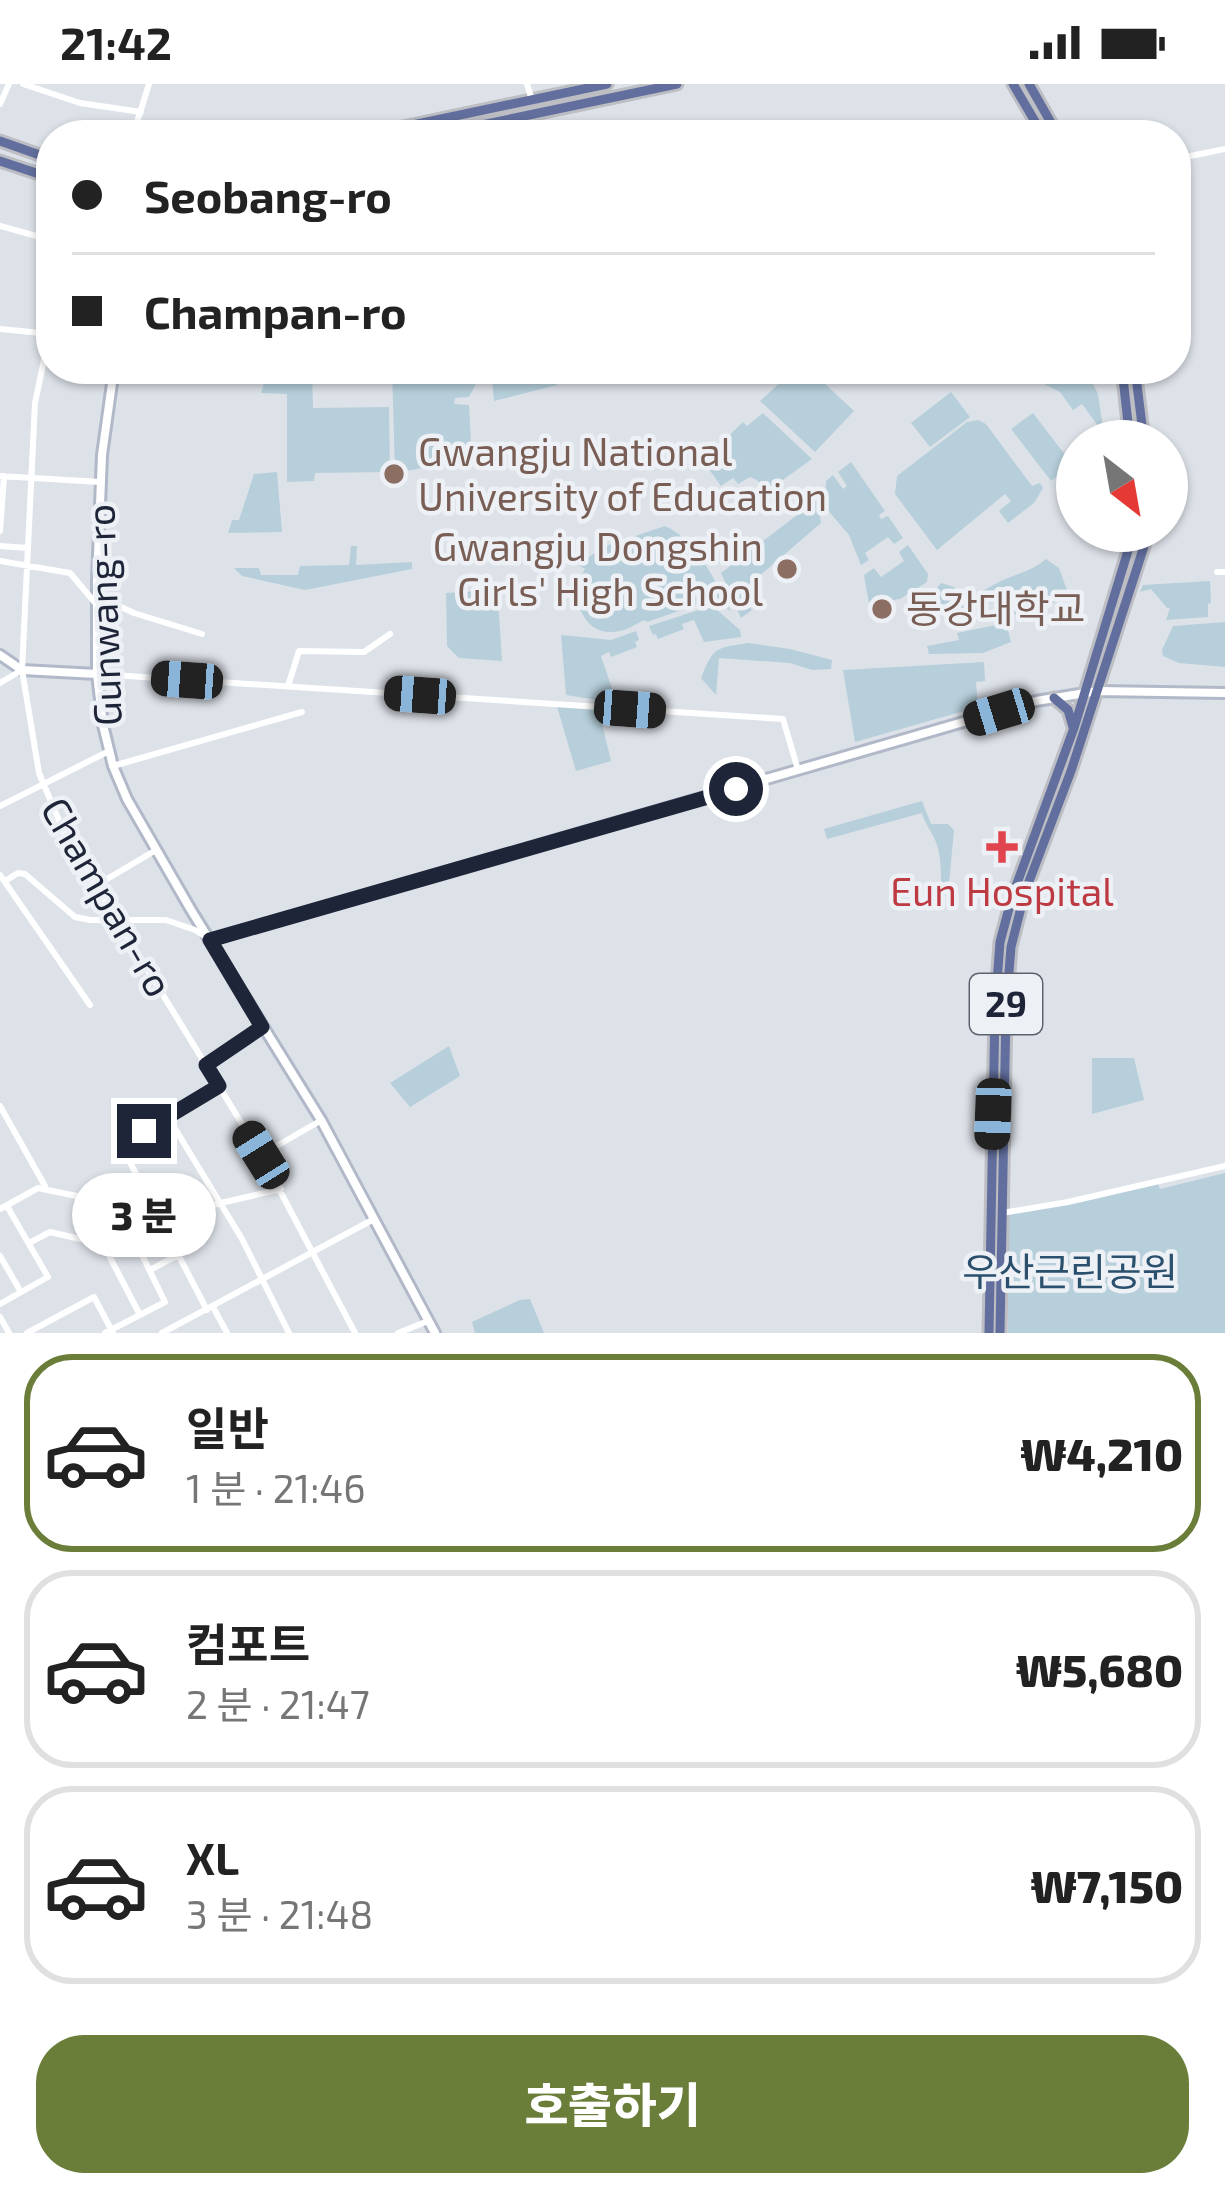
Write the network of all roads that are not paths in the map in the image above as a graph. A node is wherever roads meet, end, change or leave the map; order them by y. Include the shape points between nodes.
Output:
1 (9, 84) edge
2 (23, 84) edge
3 (149, 84) edge
4 (527, 84) edge
5 (607, 84) edge
6 (677, 84) edge
7 (1013, 84) edge
8 (1029, 84) edge
9 (531, 99) junction
10 (0, 104) edge
11 (141, 112) junction
12 (536, 115) junction
13 (138, 120) edge
14 (434, 120) edge
15 (510, 120) edge
16 (1033, 120) edge
17 (1049, 120) edge
18 (0, 141) edge
19 (1225, 148) edge
20 (36, 153) edge
21 (1191, 156) edge
22 (0, 161) edge
23 (36, 173) edge
24 (0, 226) edge
25 (36, 236) edge
26 (0, 329) edge
27 (36, 335) edge
28 (38, 384) edge
29 (112, 384) edge
30 (1124, 384) edge
31 (1137, 384) edge
32 (1128, 420) edge
33 (1141, 420) edge
34 (2, 476) edge
35 (32, 478) junction
36 (100, 482) junction
37 (0, 531) edge
38 (0, 546) edge
39 (28, 548) junction
40 (1128, 552) edge
41 (1142, 552) edge
42 (0, 562) edge
43 (27, 568) junction
44 (97, 600) junction
45 (202, 634) dead end
46 (390, 634) dead end
47 (0, 655) edge
48 (22, 670) junction
49 (98, 674) junction
50 (0, 683) edge
51 (289, 686) junction
52 (1098, 691) junction
53 (1085, 692) junction
54 (1225, 693) edge
55 (1054, 698) junction
56 (302, 712) dead end
57 (1074, 728) junction
58 (109, 751) junction
59 (113, 766) junction
60 (798, 771) junction
61 (42, 784) junction
62 (0, 806) edge
63 (156, 850) junction
64 (2, 878) edge
65 (96, 885) junction
66 (116, 919) junction
67 (210, 940) junction
68 (90, 1005) dead end
69 (262, 1027) junction
70 (206, 1065) junction
71 (219, 1086) junction
72 (0, 1106) edge
73 (168, 1117) junction
74 (321, 1120) junction
75 (261, 1155) junction
76 (1225, 1166) edge
77 (46, 1187) junction
78 (281, 1189) junction
79 (110, 1204) junction
80 (222, 1204) junction
81 (3, 1208) edge
82 (1002, 1213) junction
83 (158, 1215) junction
84 (374, 1219) junction
85 (29, 1243) junction
86 (103, 1244) junction
87 (315, 1253) junction
88 (178, 1255) junction
89 (0, 1256) edge
90 (150, 1270) junction
91 (264, 1280) junction
92 (21, 1292) junction
93 (0, 1304) edge
94 (210, 1309) junction
95 (140, 1316) junction
96 (0, 1317) edge
97 (429, 1321) junction
98 (110, 1332) edge
99 (9, 1333) edge
100 (27, 1333) edge
101 (162, 1333) edge
102 (226, 1333) edge
103 (289, 1333) edge
104 (355, 1333) edge
105 (398, 1333) edge
106 (435, 1333) edge
107 (989, 1333) edge
108 (1000, 1333) edge

1 - 10 street
2 - 11 street
3 - 11 street
4 - 9 street
5 - 9 main road
6 - 12 main road
7 - 16 main road
8 - 17 main road
9 - 12 street
9 - 14 main road
11 - 13 street
12 - 15 main road
18 - 20 main road
19 - 21 street
22 - 23 main road
24 - 25 street
26 - 27 street
28 - 35 street, Champan-ro
29 - 36 main road, Gunwang-ro
30 - 32 main road
31 - 33 main road
34 - 35 street
34 - 37 street
35 - 36 street
35 - 39 street, Champan-ro
36 - 44 main road, Gunwang-ro
38 - 39 street
39 - 43 street, Champan-ro
40 - 53 main road, 29
41 - 52 main road, 29
42 - 43 street
43 - 44 street via 70,573
43 - 48 street, Champan-ro
44 - 45 street
44 - 49 main road, Gunwang-ro
46 - 51 street via 364,652 299,651
47 - 48 main road
48 - 49 main road
48 - 50 street
48 - 61 street, Champan-ro
49 - 51 street
49 - 58 main road, Gunwang-ro
51 - 60 street via 783,718
52 - 53 main road
52 - 54 main road
52 - 82 main road, 29 via 1011,947
53 - 55 main road
53 - 57 main road, 29
55 - 57 main road
55 - 60 main road
56 - 59 street
57 - 107 main road, 29 via 1012,897 997,963
58 - 59 main road, Gunwang-ro
58 - 61 street
59 - 63 main road, Gunwang-ro
60 - 67 main road
61 - 62 street
61 - 65 street, Champan-ro
63 - 65 street
63 - 67 main road, Gunwang-ro
64 - 66 street via 21,872 75,917
64 - 68 street
65 - 66 street, Champan-ro
66 - 67 street via 166,920
66 - 70 street, Champan-ro
67 - 69 main road, Gunwang-ro
69 - 70 street
69 - 74 main road, Gunwang-ro
70 - 71 street, Champan-ro
71 - 73 street
71 - 75 street, Champan-ro
72 - 77 street
73 - 80 street
73 - 83 street via 121,1147
74 - 75 street
74 - 84 main road, Gunwang-ro
75 - 78 street, Champan-ro
76 - 82 street
77 - 79 street
77 - 81 street
78 - 80 street
78 - 87 street, Champan-ro
79 - 83 street
79 - 86 street
80 - 83 street
80 - 91 street
81 - 85 street
82 - 108 main road, 29
83 - 88 street
84 - 87 street
84 - 97 main road, Gunwang-ro
85 - 86 street via 50,1232
85 - 92 street via 48,1277
86 - 90 street via 141,1253
86 - 95 street
87 - 91 street
87 - 104 street, Champan-ro
88 - 90 street
88 - 94 street
89 - 92 street
90 - 95 street via 165,1302
91 - 94 street
91 - 103 street
92 - 93 street
94 - 101 street
94 - 102 street
95 - 98 street
96 - 99 street
97 - 105 street
97 - 106 main road, Gunwang-ro
98 - 100 street via 94,1298

